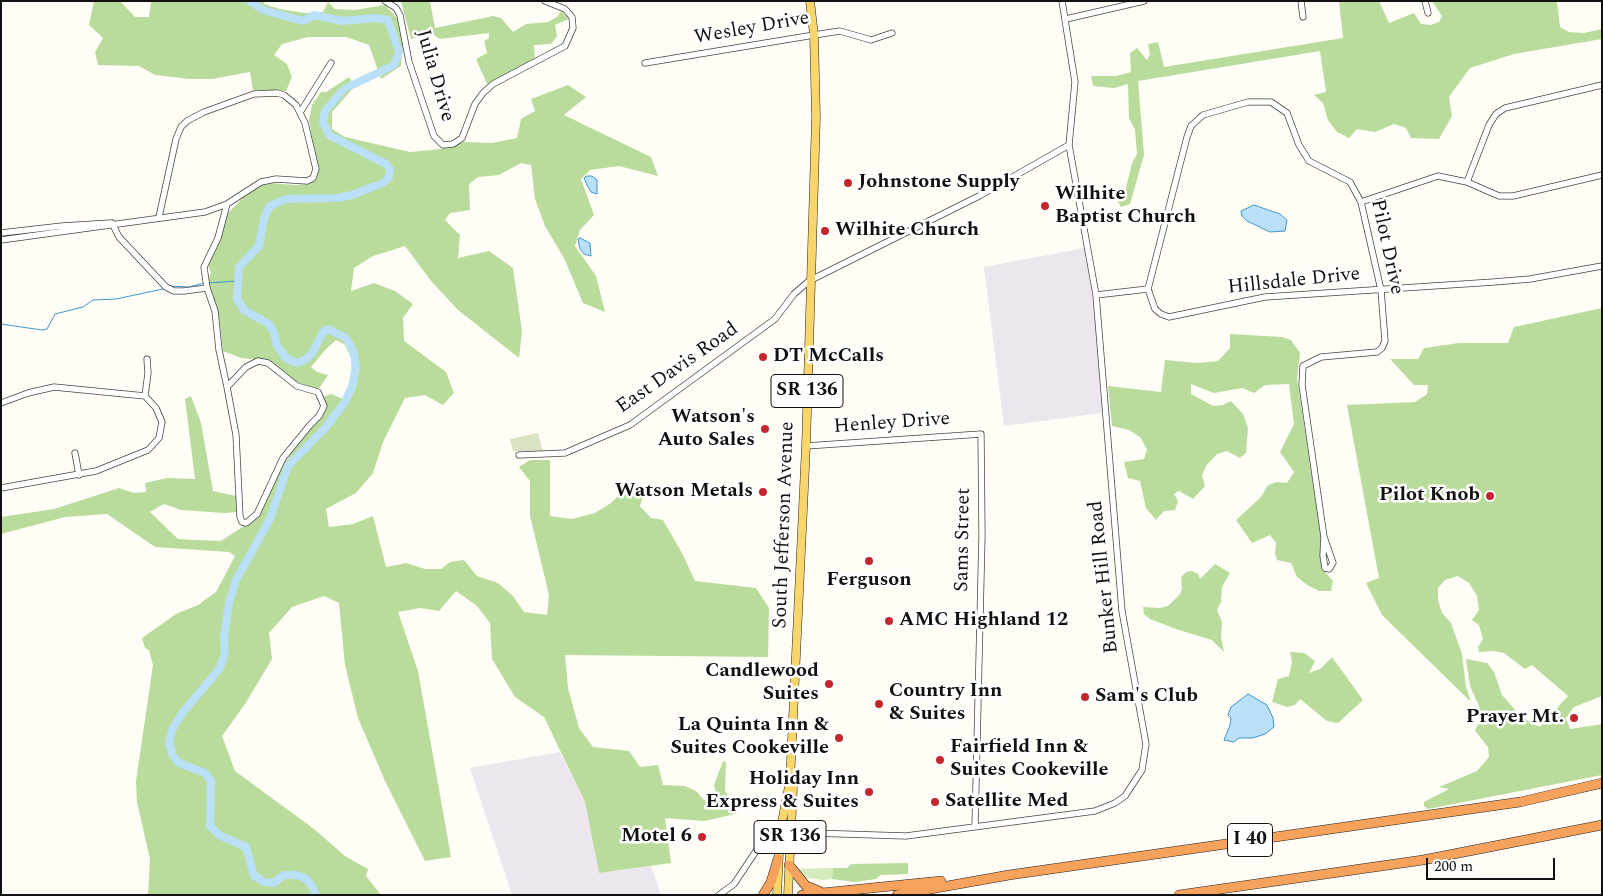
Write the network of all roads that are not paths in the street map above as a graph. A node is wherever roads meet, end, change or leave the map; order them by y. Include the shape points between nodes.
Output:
1 (385, 1) edge
2 (545, 1) edge
3 (810, 1) edge
4 (1062, 1) edge
5 (1144, 1) edge
6 (1301, 1) edge
7 (1426, 1) edge
8 (1428, 13) dead end
9 (1303, 17) dead end
10 (1066, 19) junction
11 (892, 33) dead end
12 (814, 35) junction
13 (331, 63) dead end
14 (645, 63) dead end
15 (1602, 85) edge
16 (301, 111) junction
17 (1069, 145) junction
18 (1602, 175) edge
19 (1467, 182) junction
20 (1361, 202) junction
21 (227, 204) junction
22 (159, 217) junction
23 (112, 223) junction
24 (1, 233) edge
25 (1, 240) edge
26 (1602, 266) edge
27 (809, 282) junction
28 (207, 288) junction
29 (1148, 289) junction
30 (1381, 290) junction
31 (1096, 295) junction
32 (147, 359) dead end
33 (227, 387) junction
34 (145, 396) junction
35 (1, 403) edge
36 (981, 434) joint
37 (806, 446) junction
38 (75, 453) dead end
39 (519, 455) dead end
40 (79, 475) junction
41 (1, 488) edge
42 (1324, 537) dead end
43 (790, 781) junction
44 (1602, 782) edge
45 (1602, 825) edge
46 (975, 827) junction
47 (780, 832) junction
48 (790, 833) junction
49 (778, 859) junction
50 (789, 865) junction
51 (1009, 875) junction
52 (837, 891) junction
53 (719, 895) edge
54 (763, 895) edge
55 (777, 895) edge
56 (788, 895) edge
57 (802, 895) edge
58 (897, 895) edge
59 (1179, 895) edge

1 - 2 street, Julia Drive via 400,15 409,62 434,136 443,145 453,144 462,138 475,104 493,84 565,46 573,28 572,17 565,9
3 - 12 main road, South Jefferson Avenue / SR 136
4 - 10 street, Bunker Hill Road
5 - 10 street
6 - 9 street
7 - 8 street
10 - 17 street, Bunker Hill Road via 1075,82
11 - 12 street, Wesley Drive via 871,40 840,32
12 - 14 street, Wesley Drive
12 - 27 main road, South Jefferson Avenue / SR 136 via 816,117
13 - 16 street
15 - 19 street via 1505,108 1496,114
16 - 21 street via 316,169 313,178 307,181 276,179 261,182
16 - 22 street via 284,95 262,92 187,121 176,140
17 - 27 street, East Davis Road via 981,195
17 - 31 street, Bunker Hill Road
18 - 19 street via 1513,196 1500,196
19 - 20 street via 1438,176
20 - 29 street, Pilot Drive via 1350,182 1317,166 1303,154 1287,113 1278,105 1264,101 1248,102 1203,115 1191,126 1187,137
20 - 30 street, Pilot Drive
21 - 22 street via 196,214
21 - 28 street via 218,238 204,266
22 - 23 street
23 - 24 street
23 - 25 street
23 - 28 street via 119,237 166,287 174,291
26 - 30 street, Hillsdale Drive via 1530,279
27 - 37 main road, South Jefferson Avenue / SR 136
27 - 39 street, East Davis Road via 794,294 775,319 642,418 565,453
28 - 33 street via 215,311
29 - 30 street, Hillsdale Drive via 1155,309 1169,317 1265,297
29 - 31 street
30 - 42 street, Pilot Drive via 1385,341 1382,348 1377,352 1321,357 1303,366 1301,374
31 - 46 street, Bunker Hill Road via 1122,611 1146,744 1142,770 1125,796 1105,808
32 - 34 street
33 - 33 street via 250,364 263,362 297,386 318,392 324,406 320,416 283,458 257,514 246,523 240,517 236,435
34 - 35 street via 54,387
34 - 40 street via 156,408 162,422 162,431 155,445
36 - 37 street, Henley Drive
36 - 46 street, Sams Street via 982,535
37 - 43 main road, South Jefferson Avenue / SR 136
38 - 40 street
40 - 41 street
43 - 47 main road, South Jefferson Avenue / SR 136
43 - 48 main road, South Jefferson Avenue / SR 136 via 793,787
44 - 51 highway, I 40 via 1520,802
45 - 59 highway, I 40 via 1424,860
46 - 48 street, Bunker Hill Road via 906,836
47 - 48 street, Bunker Hill Road
47 - 49 main road, South Jefferson Avenue / SR 136
47 - 53 street via 764,839 740,877
48 - 50 main road, South Jefferson Avenue / SR 136
49 - 54 highway
49 - 55 main road, South Jefferson Avenue / SR 136
50 - 52 highway via 806,886
50 - 56 main road, South Jefferson Avenue / SR 136
51 - 52 highway
51 - 58 highway, I 40
52 - 57 highway

